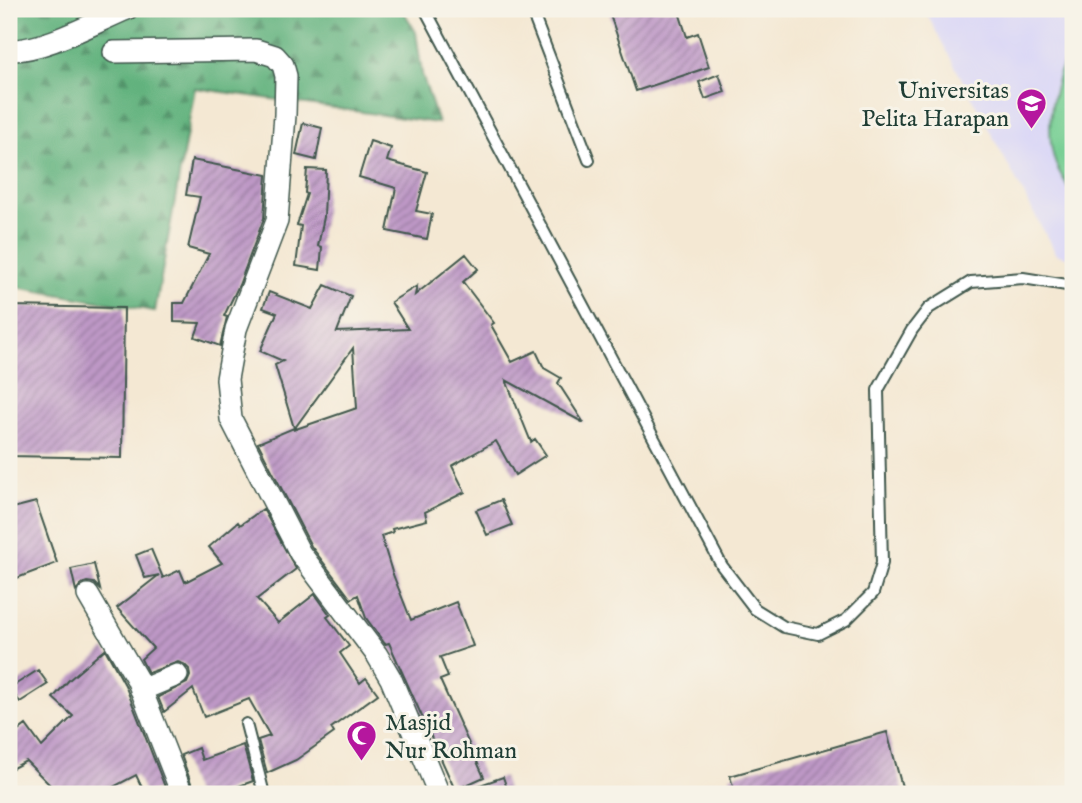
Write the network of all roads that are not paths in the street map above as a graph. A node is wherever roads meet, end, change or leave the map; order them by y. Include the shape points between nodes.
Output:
1 (127, 9) edge
2 (425, 9) edge
3 (531, 9) edge
4 (9, 50) edge
5 (114, 52) dead end
6 (589, 160) dead end
7 (1073, 286) edge
8 (88, 595) dead end
9 (177, 675) dead end
10 (141, 690) junction
11 (246, 724) dead end
12 (181, 794) edge
13 (264, 794) edge
14 (439, 794) edge

1 - 4 street via 64,37 21,51
2 - 7 lane via 722,566 755,609 784,627 818,634 846,620 873,593 882,563 878,390 929,308 971,282 1023,278
3 - 6 lane
5 - 14 street via 256,50 275,56 283,65 285,115 277,220 236,329 227,379 231,419 300,553 391,679
8 - 10 street
9 - 10 street
10 - 12 street
11 - 13 lane

